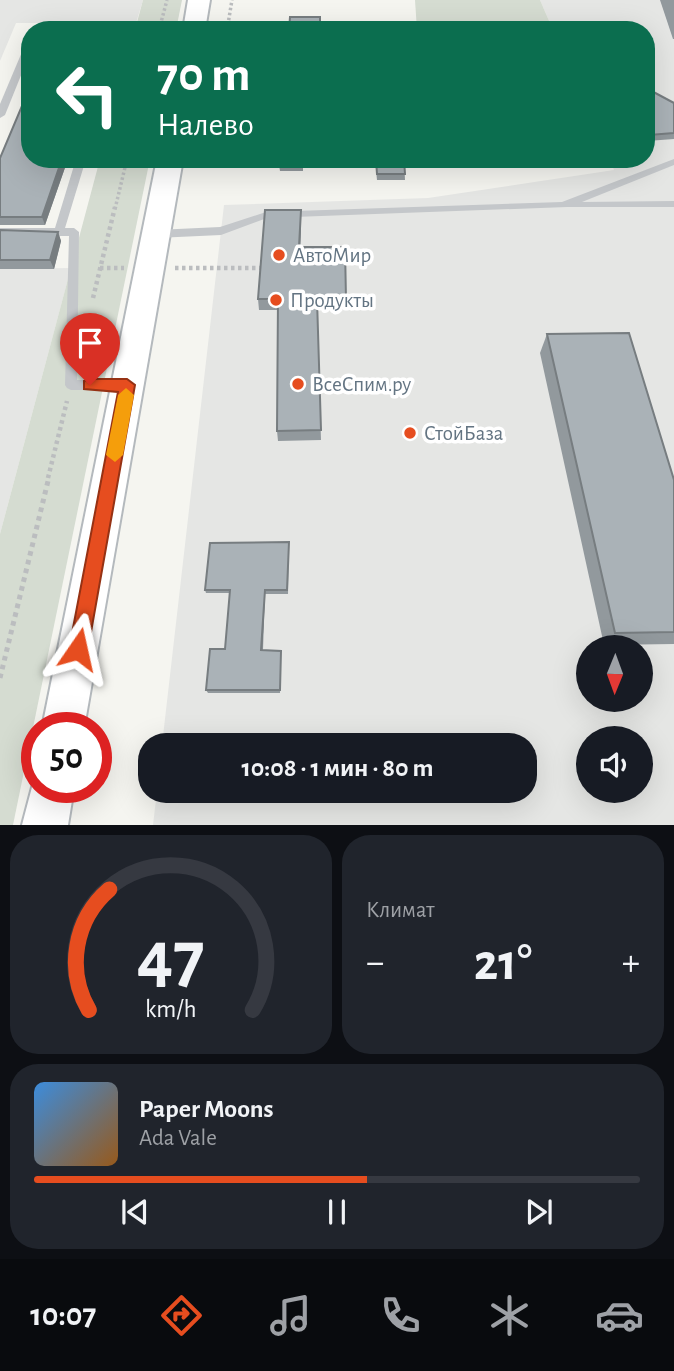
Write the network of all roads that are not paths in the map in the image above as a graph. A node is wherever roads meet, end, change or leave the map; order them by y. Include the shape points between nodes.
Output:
1 (199, 0) edge
2 (196, 21) edge
3 (21, 64) edge
4 (0, 115) edge
5 (674, 162) edge
6 (78, 168) edge
7 (168, 168) edge
8 (674, 204) edge
9 (564, 205) junction
10 (0, 232) edge
11 (59, 232) junction
12 (156, 234) junction
13 (127, 385) junction
14 (66, 712) edge
15 (49, 803) edge
16 (45, 825) edge

1 - 2 main road
3 - 4 lane
5 - 9 lane
6 - 11 lane
7 - 12 main road
8 - 9 lane
9 - 12 lane via 266,215 221,231
10 - 11 lane
11 - 13 lane via 74,232 71,385
12 - 13 main road
13 - 14 main road
15 - 16 main road

